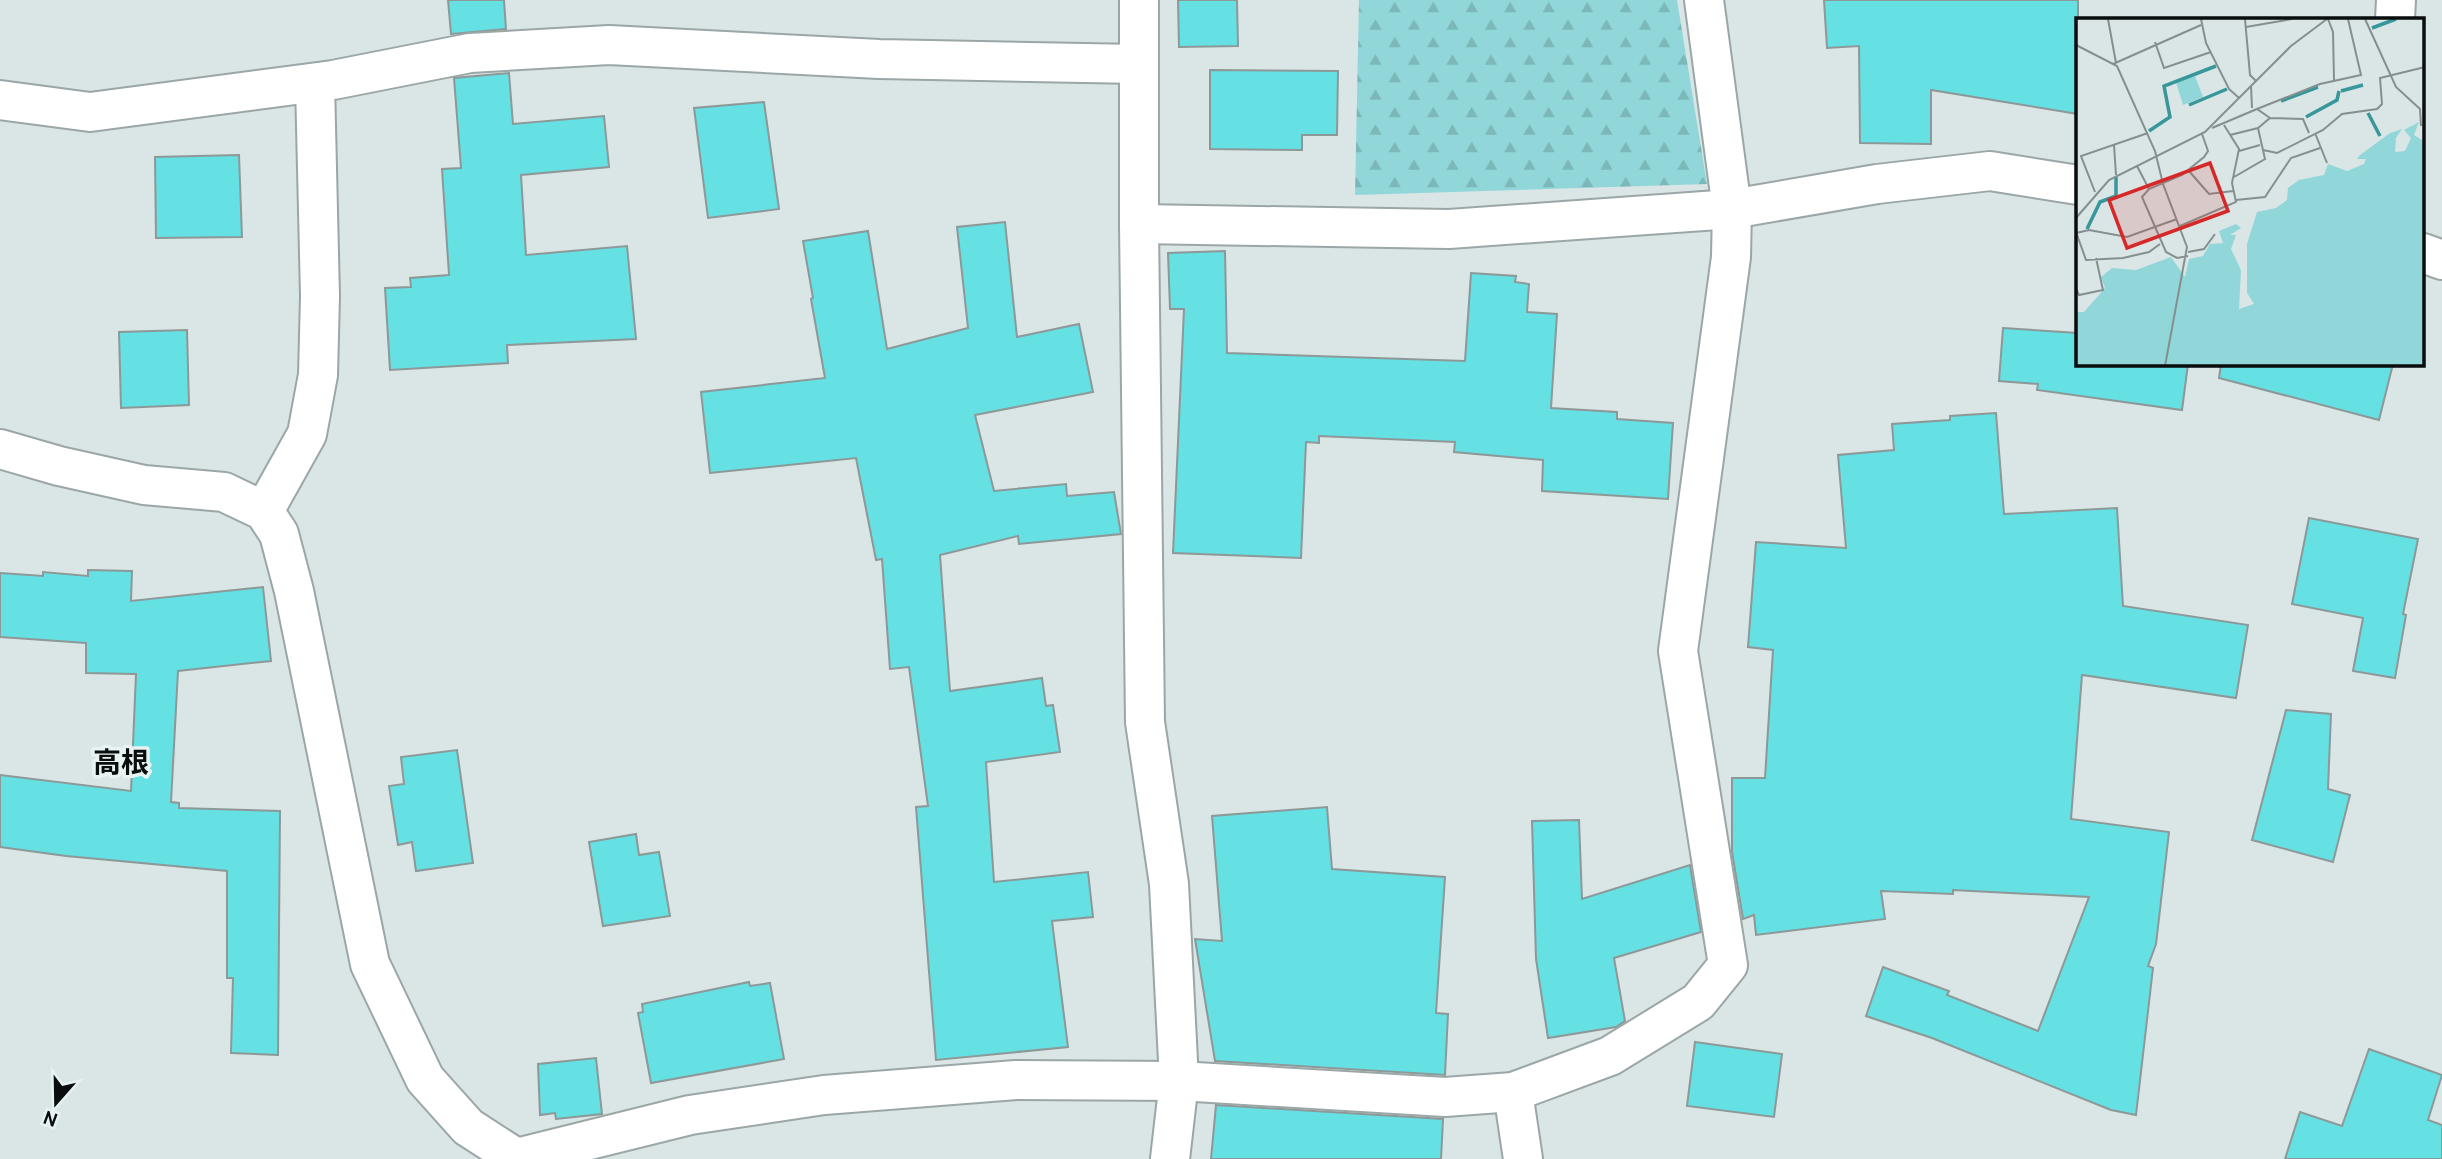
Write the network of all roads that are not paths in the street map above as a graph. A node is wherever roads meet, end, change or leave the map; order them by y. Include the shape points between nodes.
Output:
1 (1139, 0) edge
2 (1704, 0) edge
3 (2396, 0) edge
4 (2395, 18) edge
5 (1139, 64) junction
6 (315, 83) junction
7 (0, 100) edge
8 (2076, 185) edge
9 (1732, 209) junction
10 (1139, 224) junction
11 (2424, 253) edge
12 (2442, 260) edge
13 (0, 449) edge
14 (264, 511) junction
15 (1180, 1081) junction
16 (1513, 1092) junction
17 (514, 1158) edge
18 (1170, 1159) edge
19 (1523, 1159) edge

1 - 5 street
2 - 9 street
3 - 4 street
5 - 6 street via 879,59 609,45 470,53
5 - 10 street
6 - 7 street via 90,112
6 - 14 street via 318,375 307,434
8 - 9 street via 1990,171 1877,184
9 - 10 street via 1449,229
9 - 16 street via 1731,257 1678,651 1728,965 1698,1002 1610,1056
10 - 15 street via 1145,722 1169,884
11 - 12 street
13 - 14 street via 144,485 224,492
14 - 17 street via 279,534 295,591 370,964 425,1079 468,1127
15 - 16 street via 1445,1097
15 - 17 street via 1016,1080 824,1095 690,1115
15 - 18 street
16 - 19 street

